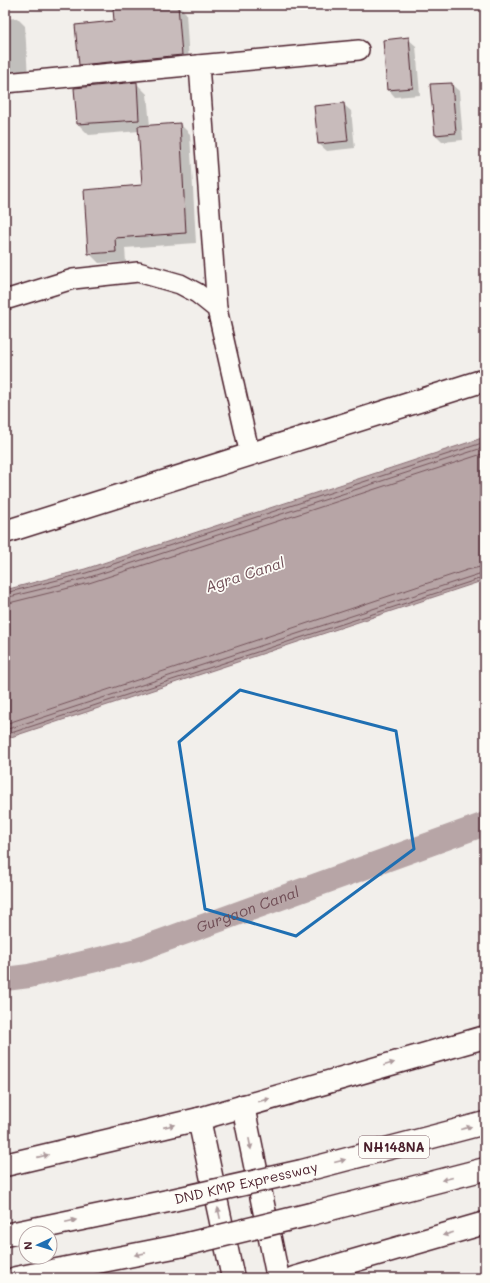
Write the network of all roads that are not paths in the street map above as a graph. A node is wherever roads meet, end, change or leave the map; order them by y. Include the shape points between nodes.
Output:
1 (359, 50) dead end
2 (199, 65) junction
3 (5, 83) edge
4 (5, 300) edge
5 (217, 308) junction
6 (485, 380) edge
7 (250, 455) junction
8 (5, 532) edge
9 (485, 1037) edge
10 (243, 1106) junction
11 (199, 1119) junction
12 (485, 1123) edge
13 (5, 1165) edge
14 (485, 1169) edge
15 (485, 1223) edge
16 (5, 1235) edge
17 (16, 1278) edge
18 (234, 1278) edge
19 (278, 1278) edge
20 (294, 1278) edge

1 - 2 street
2 - 3 street
2 - 5 street
4 - 5 street via 73,279 138,272 180,284
5 - 7 street
6 - 7 main road
7 - 8 main road
10 -> 9 main road
10 - 11 main road
10 -> 19 main road
13 -> 11 main road
18 -> 11 main road
16 -> 12 main road, DND KMP Expressway / NH148NA, bridge via 302,1171
14 -> 17 main road, bridge via 178,1246
15 -> 20 main road

